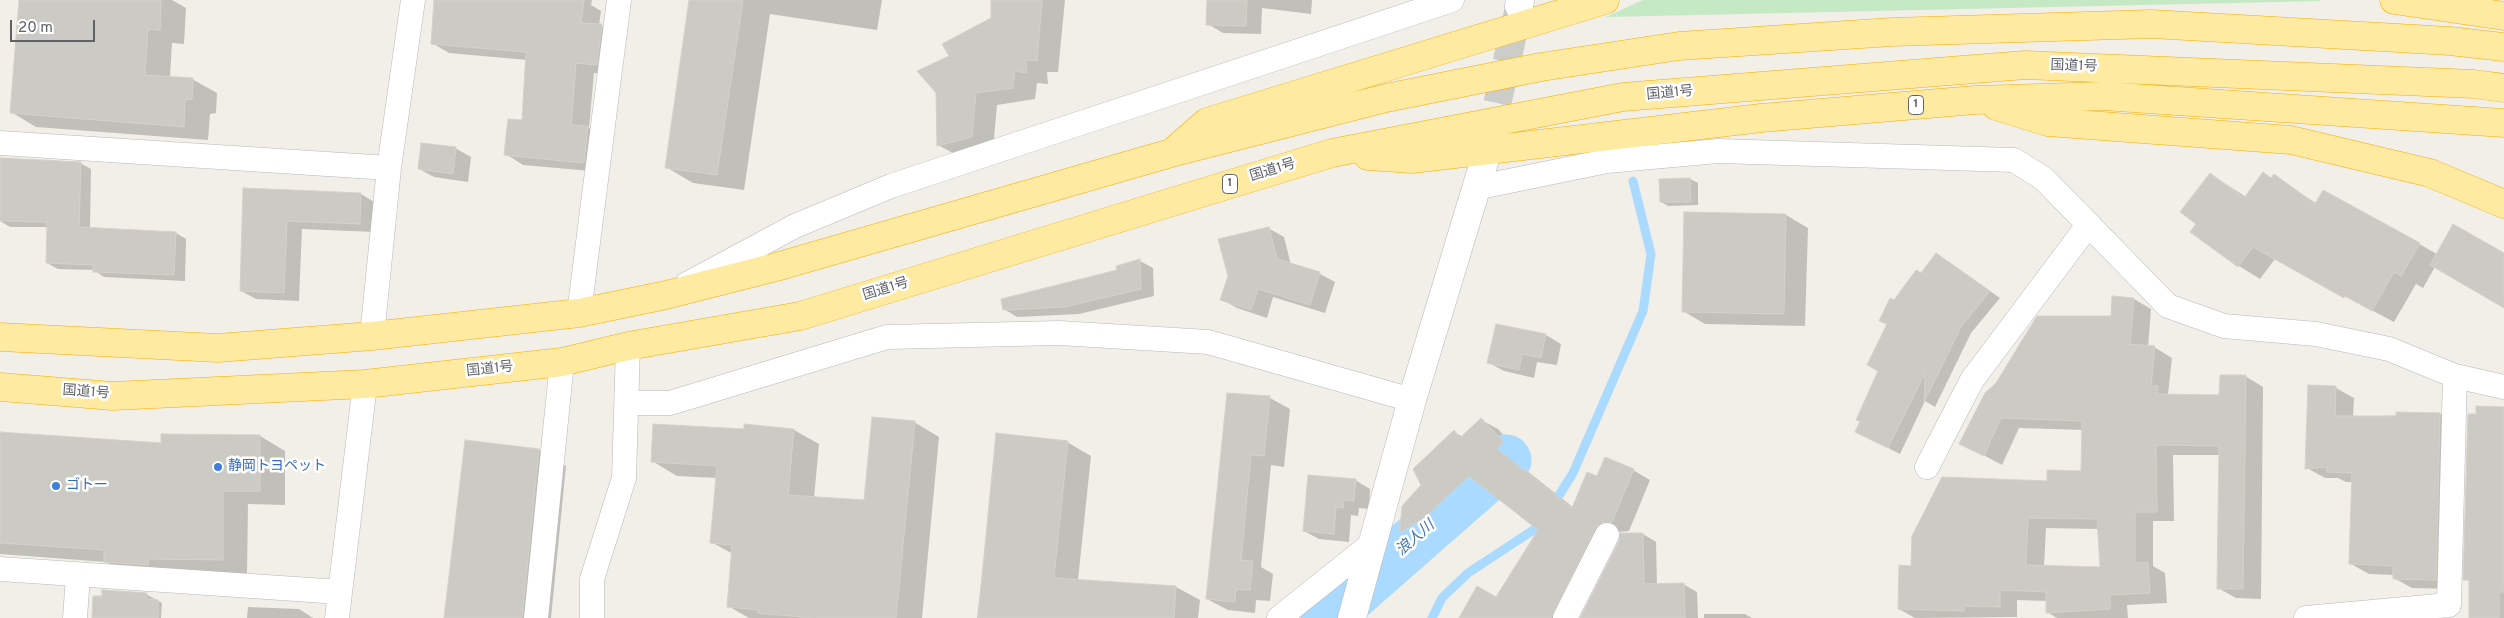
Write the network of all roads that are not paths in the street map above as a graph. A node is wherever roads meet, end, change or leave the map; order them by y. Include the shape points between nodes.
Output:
1 (413, 0) edge
2 (618, 0) edge
3 (1452, 0) edge
4 (1605, 0) edge
5 (2394, 0) edge
6 (2504, 16) edge
7 (2504, 47) edge
8 (2504, 88) edge
9 (1975, 100) junction
10 (2503, 123) edge
11 (0, 143) edge
12 (1171, 153) junction
13 (1332, 153) junction
14 (1485, 159) tunnel mouth
15 (389, 168) junction
16 (1475, 188) junction
17 (2504, 204) edge
18 (2089, 224) junction
19 (666, 295) junction
20 (579, 313) junction
21 (372, 336) junction
22 (0, 337) edge
23 (628, 346) junction
24 (562, 362) junction
25 (2455, 376) junction
26 (365, 384) junction
27 (0, 387) edge
28 (2504, 387) edge
29 (1412, 400) junction
30 (628, 403) junction
31 (1927, 467) dead end
32 (1607, 534) dead end
33 (1370, 552) junction
34 (0, 570) edge
35 (78, 576) junction
36 (340, 592) junction
37 (1353, 612) edge
38 (75, 618) edge
39 (336, 618) edge
40 (536, 618) edge
41 (592, 618) edge
42 (1279, 618) edge
43 (1565, 618) edge
44 (2306, 618) edge

1 - 15 street
2 - 20 street
3 - 19 street via 891,186 795,226
4 - 12 highway via 1207,122
5 - 6 highway
7 - 12 highway via 2152,24 1892,32 1679,46 1541,67 1386,98
8 - 13 highway, 国道1号 / 1 via 2474,84 2024,65 1623,97
9 - 10 highway, 1 via 2103,96
9 - 13 highway, 1 via 1761,118 1412,159
9 - 17 highway, 1 via 2048,122 2291,140 2430,173
11 - 15 street
12 - 19 highway
13 - 23 highway, 国道1号 / 1 via 800,316
14 - 16 street
15 - 21 street
16 - 18 street via 1607,161 1718,151 2014,160 2044,179
16 - 29 street
18 - 25 street via 2168,306 2224,326 2316,334 2389,349
18 - 31 street via 1972,380
19 - 20 highway
20 - 21 highway
21 - 22 highway via 218,348
23 - 24 highway, 国道1号 / 1
23 - 30 street
24 - 26 highway, 国道1号 / 1
24 - 40 street
25 - 28 street
25 - 44 street via 2449,606
26 - 27 highway, 国道1号 / 1 via 113,396
26 - 36 street
29 - 30 street via 1208,342 1059,333 887,337 670,404
29 - 33 street
30 - 41 street via 624,478 592,579
32 - 43 street
33 - 37 street
33 - 42 street
34 - 35 street
35 - 36 street
35 - 38 street
36 - 39 street

